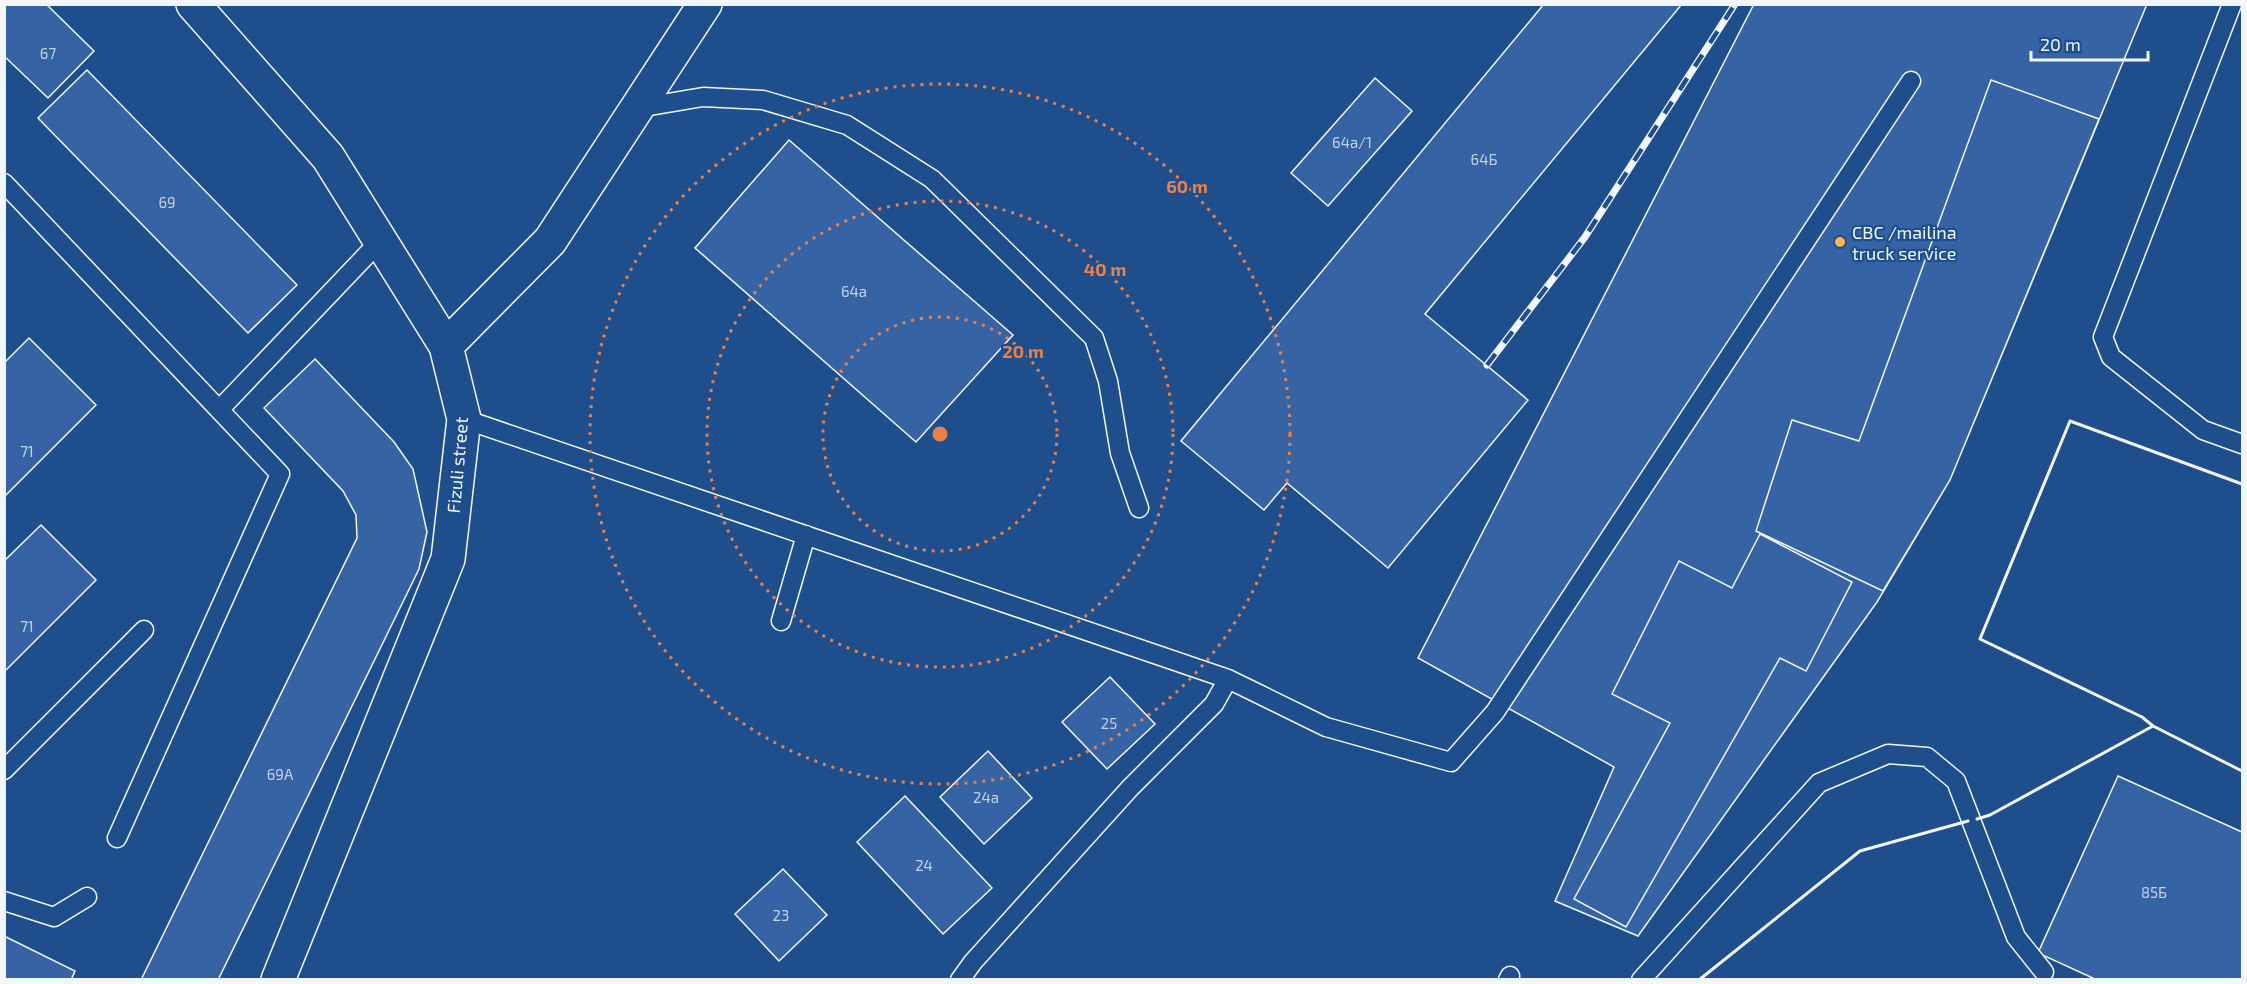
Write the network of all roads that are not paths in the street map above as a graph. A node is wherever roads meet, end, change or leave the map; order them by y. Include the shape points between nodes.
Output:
1 (193, 4) edge
2 (705, 4) edge
3 (2232, 4) edge
4 (1911, 81) dead end
5 (638, 108) junction
6 (4, 183) edge
7 (380, 241) junction
8 (446, 346) junction
9 (219, 410) junction
10 (465, 419) junction
11 (2242, 444) edge
12 (1139, 508) dead end
13 (806, 535) junction
14 (780, 621) dead end
15 (144, 630) dead end
16 (1228, 679) junction
17 (4, 770) edge
18 (117, 838) dead end
19 (87, 897) dead end
20 (4, 901) edge
21 (2044, 972) dead end
22 (278, 980) edge
23 (960, 980) edge
24 (1641, 980) edge

1 - 7 street, Fizuli street via 328,157
2 - 5 street
3 - 11 lane via 2103,337 2111,357 2203,430
4 - 16 lane via 1495,712 1451,762 1326,727
5 - 8 street via 550,241
5 - 12 lane via 703,97 763,100 847,125 932,179 1094,338 1108,381 1120,453
6 - 9 lane
7 - 8 street, Fizuli street
7 - 9 lane
8 - 10 street, Fizuli street
9 - 18 lane via 280,474
10 - 13 lane
10 - 22 street, Fizuli street via 448,559
13 - 14 lane
13 - 16 lane
15 - 17 lane
16 - 23 lane via 1214,704 1130,788
19 - 20 lane via 54,917
21 - 24 lane via 2016,937 1956,781 1927,757 1888,754 1819,783

